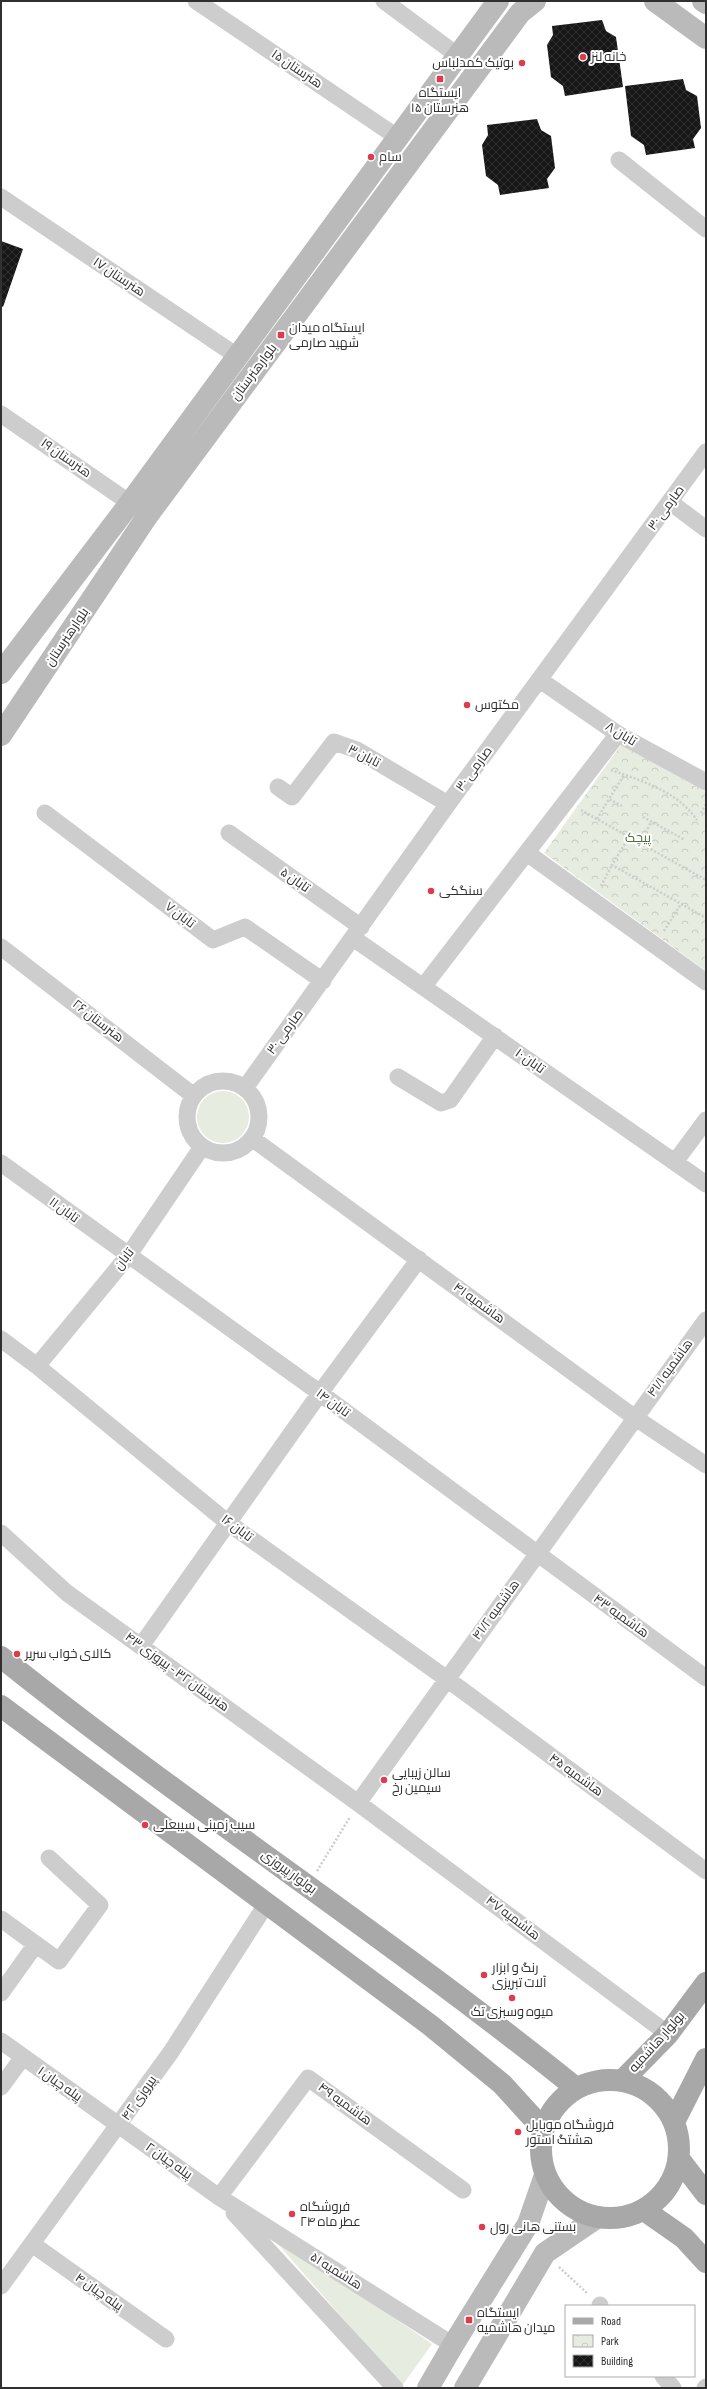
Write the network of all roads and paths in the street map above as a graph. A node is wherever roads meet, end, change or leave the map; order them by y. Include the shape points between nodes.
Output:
1 (196, 1) edge
2 (384, 1) edge
3 (498, 1) edge
4 (535, 1) edge
5 (655, 1) edge
6 (703, 1) edge
7 (706, 3) edge
8 (706, 38) edge
9 (457, 55) junction
10 (397, 137) junction
11 (619, 160) dead end
12 (1, 197) edge
13 (706, 229) edge
14 (237, 356) junction
15 (1, 414) edge
16 (706, 452) edge
17 (670, 502) junction
18 (130, 503) junction
19 (706, 529) edge
20 (1, 673) edge
21 (540, 680) junction
22 (618, 734) junction
23 (1, 735) edge
24 (595, 764) junction
25 (624, 775) junction
26 (706, 782) edge
27 (278, 787) dead end
28 (609, 799) junction
29 (566, 802) junction
30 (448, 804) junction
31 (706, 804) edge
32 (622, 806) dead end
33 (45, 813) dead end
34 (701, 813) dead end
35 (643, 817) dead end
36 (597, 819) junction
37 (697, 820) dead end
38 (651, 822) junction
39 (229, 833) dead end
40 (628, 837) junction
41 (685, 840) dead end
42 (640, 843) junction
43 (527, 853) junction
44 (612, 865) junction
45 (706, 880) edge
46 (593, 901) junction
47 (681, 904) junction
48 (706, 918) edge
49 (357, 933) junction
50 (655, 945) junction
51 (1, 947) edge
52 (323, 981) junction
53 (706, 982) edge
54 (424, 987) junction
55 (495, 1036) junction
56 (398, 1077) dead end
57 (245, 1088) junction
58 (194, 1096) junction
59 (706, 1120) edge
60 (253, 1139) junction
61 (202, 1147) junction
62 (675, 1162) junction
63 (1, 1163) edge
64 (706, 1184) edge
65 (128, 1256) junction
66 (419, 1259) junction
67 (706, 1320) edge
68 (1, 1339) edge
69 (37, 1366) junction
70 (320, 1394) junction
71 (634, 1417) junction
72 (706, 1465) edge
73 (227, 1522) junction
74 (1, 1533) edge
75 (536, 1554) junction
76 (141, 1646) junction
77 (1, 1657) edge
78 (706, 1678) edge
79 (447, 1679) junction
80 (1, 1706) edge
81 (358, 1803) junction
82 (49, 1858) dead end
83 (706, 1871) edge
84 (308, 1886) junction
85 (267, 1903) junction
86 (1, 1919) edge
87 (36, 1944) junction
88 (706, 1983) edge
89 (1, 1993) edge
90 (668, 2034) junction
91 (1, 2042) edge
92 (23, 2057) junction
93 (706, 2059) edge
94 (622, 2081) junction
95 (1, 2087) edge
96 (576, 2088) junction
97 (674, 2122) junction
98 (119, 2126) junction
99 (543, 2129) junction
100 (679, 2159) junction
101 (545, 2175) junction
102 (463, 2190) dead end
103 (706, 2194) edge
104 (219, 2197) junction
105 (644, 2210) junction
106 (598, 2218) junction
107 (32, 2244) junction
108 (545, 2253) junction
109 (706, 2262) edge
110 (1, 2286) edge
111 (599, 2305) edge
112 (166, 2339) dead end
113 (453, 2345) junction
114 (664, 2377) edge
115 (468, 2387) edge
116 (395, 2388) edge
117 (428, 2388) edge
118 (674, 2388) edge

1 - 10 street, هنرستان ۱۵
2 - 9 street
3 - 9 main road, بلوارهنرستان
4 - 23 main road, بلوارهنرستان via 520,13 148,515
5 - 8 main road
6 - 7 main road
9 - 10 main road, بلوارهنرستان
10 - 14 main road, بلوارهنرستان
11 - 13 street
12 - 14 street, هنرستان ۱۷
14 - 18 main road, بلوارهنرستان
15 - 18 street, هنرستان ۱۹
16 - 17 street, صارمی ۳۰
17 - 19 street
17 - 21 street, صارمی ۳۰
18 - 20 main road, بلوارهنرستان
21 - 22 street, تابان ۸
21 - 30 street, صارمی ۳۰
22 - 24 street
22 - 26 street, تابان ۸
24 - 25 path
24 - 29 street
25 - 28 path
25 - 37 path via 669,794 692,812
27 - 30 street, تابان ۳ via 292,797 334,742 357,750
28 - 32 path
28 - 36 path
29 - 36 path
29 - 43 street
30 - 49 street, صارمی ۳۰
31 - 34 path
33 - 52 street, تابان ۷ via 212,940 245,927
35 - 38 path
36 - 40 path
38 - 41 path
38 - 42 path
39 - 49 street, تابان ۵
40 - 42 path
40 - 44 path
42 - 45 path
43 - 46 street
43 - 54 street
44 - 46 path
44 - 47 path
46 - 50 street
47 - 48 path
47 - 50 path
49 - 52 street, صارمی ۳۰
49 - 54 street, تابان ۱۰
50 - 53 street
51 - 58 street, هنرستان ۲۶
52 - 57 street, صارمی ۳۰
54 - 55 street, تابان ۱۰
55 - 56 street via 450,1100 444,1103 441,1104
55 - 62 street, تابان ۱۰
57 - 58 street via 237,1083 218,1081 209,1084
57 - 60 street via 257,1103 260,1112
58 - 61 street via 187,1113 187,1123 195,1140
59 - 62 street
60 - 61 street via 246,1146 229,1153 219,1153
60 - 66 street, هاشمیه ۴۱
61 - 65 street, تابان
62 - 64 street, تابان ۱۰
63 - 65 street, تابان ۱۱
65 - 69 street, تابان
65 - 70 street, تابان ۱۴
66 - 70 street
66 - 71 street, هاشمیه ۴۱
67 - 71 street, هاشمیه ۴۱/۱
68 - 69 street, تابان ۱۶
69 - 73 street, تابان ۱۶
70 - 73 street
70 - 75 street, تابان ۱۴
71 - 72 street, هاشمیه ۴۱
71 - 75 street, هاشمیه ۴۱/۲
73 - 76 street
73 - 79 street, تابان ۱۶
74 - 76 street, هنرستان ۳۲ - پیروزی ۴۳ via 67,1594
75 - 78 street, هاشمیه ۴۳
75 - 79 street, هاشمیه ۴۱/۲
76 - 81 street, هنرستان ۳۲ - پیروزی ۴۳
77 - 84 main road, بولوار پیروزی via 52,1698
79 - 81 street, هاشمیه ۴۱/۲
79 - 83 street, هاشمیه ۴۵
80 - 85 main road
81 - 84 path
81 - 90 street, هاشمیه ۴۷
82 - 87 street via 100,1905 59,1961
84 - 96 main road, بولوار پیروزی via 528,2049
85 - 98 street, پیروزی ۴۲ via 171,2052
85 - 99 main road via 436,2030 502,2084
86 - 87 street
87 - 89 street
88 - 90 main road, بولوار هاشمیه
90 - 94 main road, بولوار هاشمیه
91 - 92 street, پیله چیان ۱
92 - 95 street
92 - 98 street, پیله چیان ۱
93 - 97 main road
94 - 96 main road via 599,2081
94 - 97 main road via 645,2089 662,2103
96 - 99 main road via 550,2113
97 - 100 main road via 679,2143
98 - 104 street, پیله چیان ۲
98 - 107 street, پیروزی ۴۲
99 - 101 main road via 540,2152
100 - 103 main road
100 - 105 main road via 673,2180 661,2197
101 - 106 main road via 557,2195 576,2210
101 - 113 main road via 528,2224
102 - 104 street, هاشمیه ۴۹ via 308,2078
104 - 113 street, هاشمیه ۵۱
104 - 116 street
105 - 106 main road via 624,2217
105 - 109 main road via 684,2238
106 - 108 main road
107 - 110 street, پیروزی ۴۲
107 - 112 street, پیله چیان ۴
108 - 111 path
108 - 115 main road
113 - 117 main road
114 - 118 street

